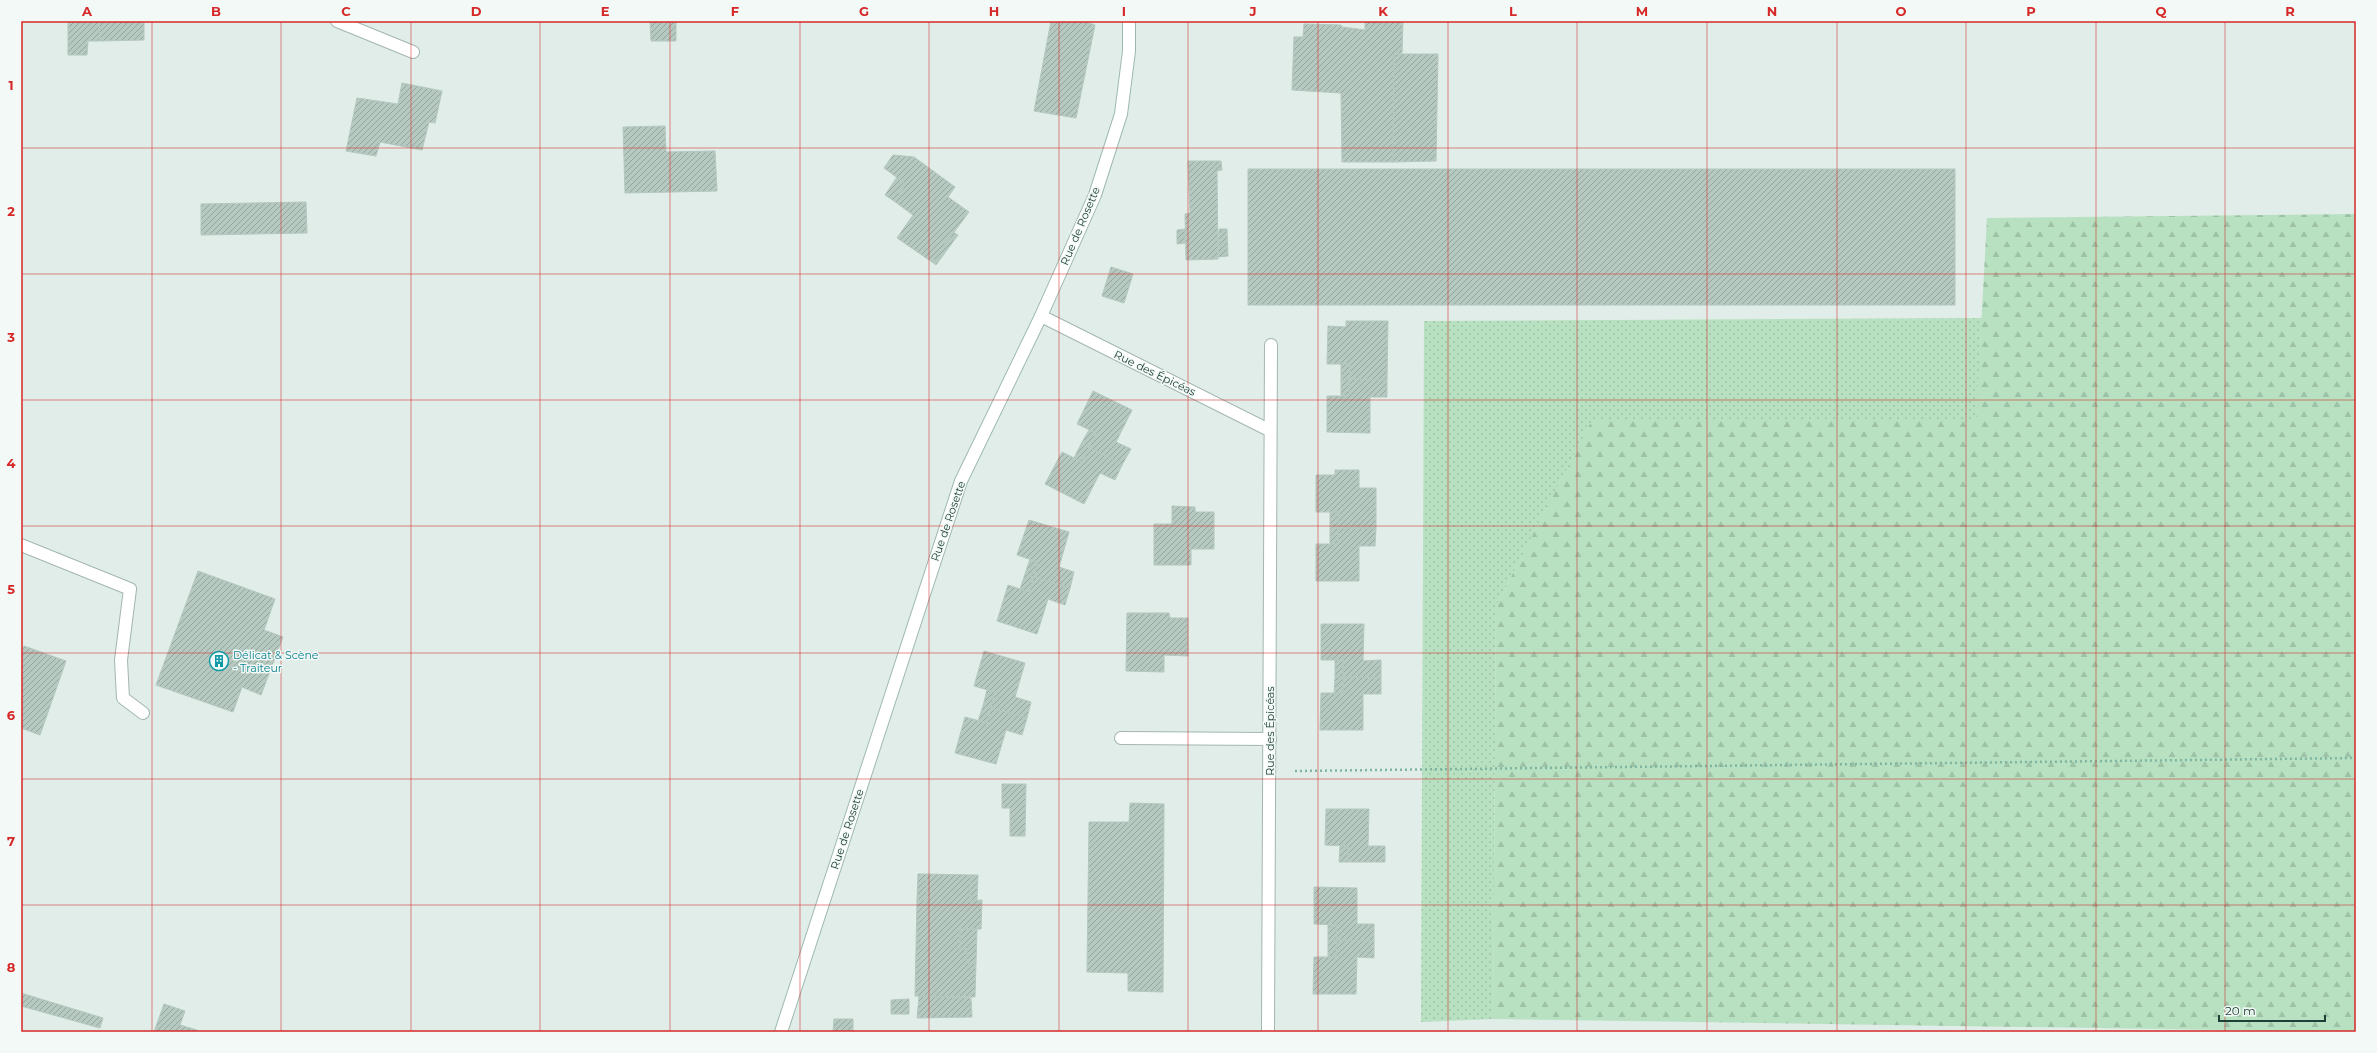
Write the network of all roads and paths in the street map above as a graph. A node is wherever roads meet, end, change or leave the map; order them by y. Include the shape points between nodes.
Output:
1 (337, 21) edge
2 (1129, 21) edge
3 (413, 52) dead end
4 (1041, 316) junction
5 (1271, 346) dead end
6 (1269, 430) junction
7 (21, 545) edge
8 (143, 713) dead end
9 (1121, 738) dead end
10 (1270, 739) junction
11 (2356, 758) edge
12 (1270, 771) junction
13 (782, 1032) edge
14 (1268, 1032) edge

1 - 3 street
2 - 4 street, Rue de Rosette via 1121,114 1095,195
4 - 6 street, Rue des Épicéas
4 - 13 street, Rue de Rosette via 960,481
5 - 6 street, Rue des Épicéas
6 - 10 street, Rue des Épicéas
7 - 8 street via 130,589 121,660 123,698
9 - 10 street
10 - 12 street, Rue des Épicéas
11 - 12 path
12 - 14 street, Rue des Épicéas

